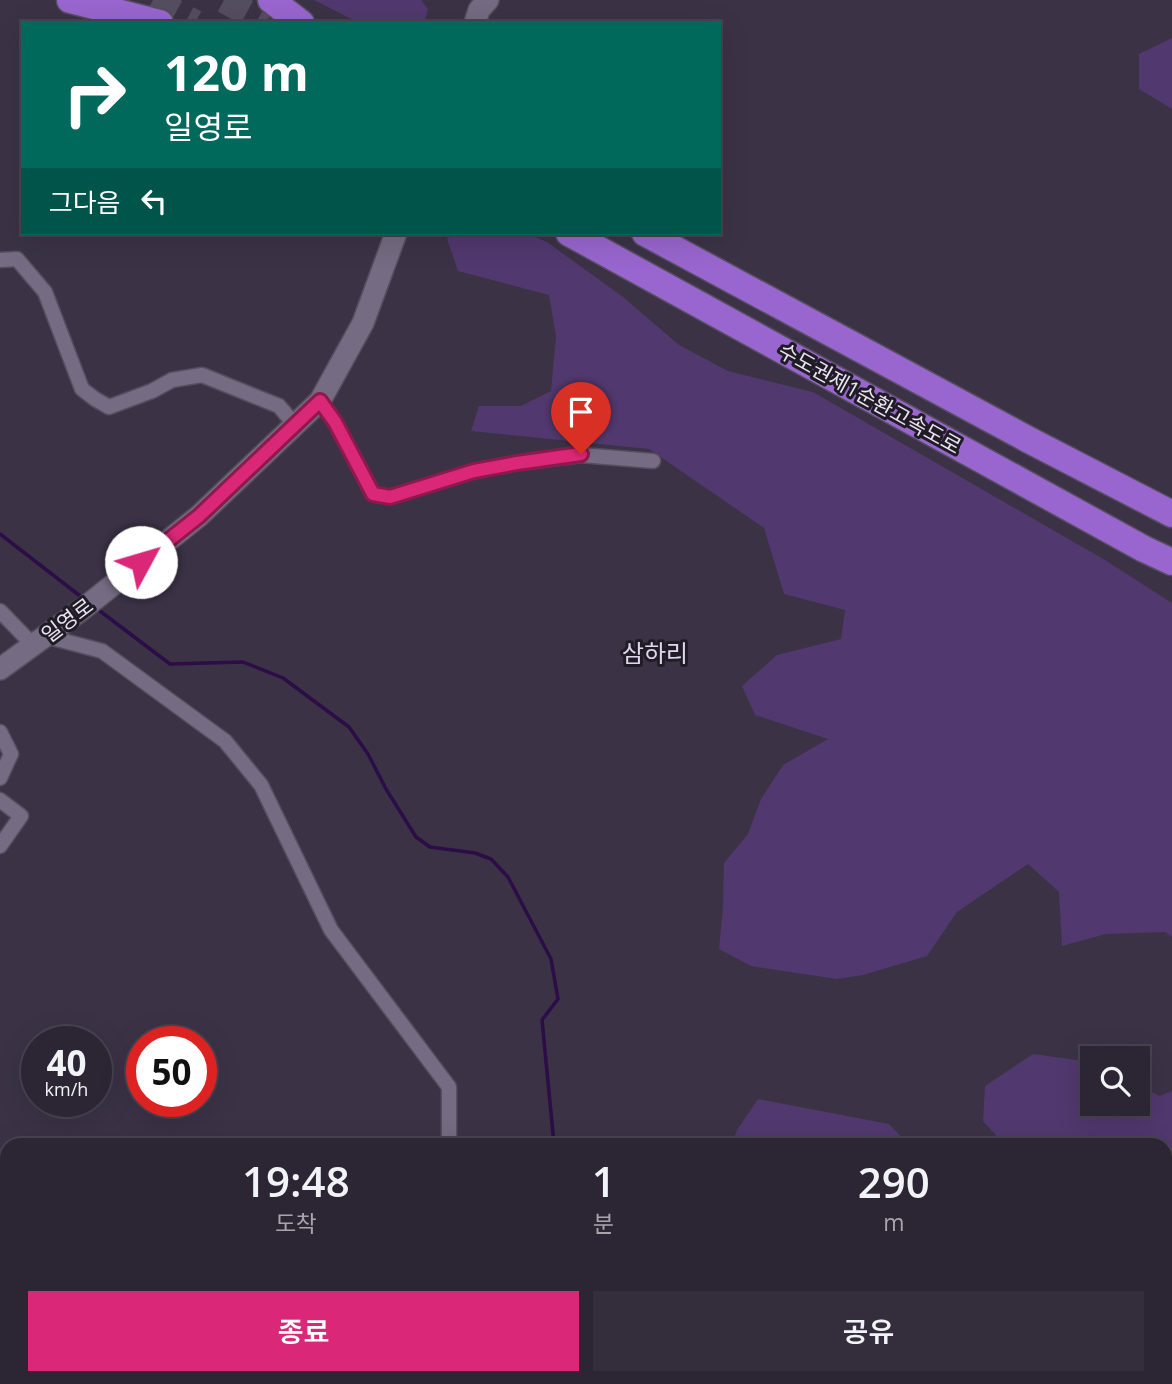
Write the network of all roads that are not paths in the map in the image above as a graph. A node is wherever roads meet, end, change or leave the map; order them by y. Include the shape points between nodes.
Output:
1 (70, 0) edge
2 (271, 0) edge
3 (488, 0) edge
4 (152, 21) edge
5 (298, 21) edge
6 (476, 21) edge
7 (395, 235) edge
8 (573, 235) edge
9 (649, 235) edge
10 (0, 260) edge
11 (320, 401) junction
12 (295, 425) junction
13 (653, 461) dead end
14 (1172, 514) edge
15 (1172, 562) edge
16 (0, 611) edge
17 (39, 641) junction
18 (0, 669) edge
19 (0, 732) edge
20 (0, 778) edge
21 (0, 800) edge
22 (0, 846) edge
23 (449, 1138) edge

1 - 4 highway
2 - 5 highway
3 - 6 main road
7 - 11 main road, 일영로 via 363,323
8 - 15 highway, 수도권제1순환고속도로
9 - 14 highway, 수도권제1순환고속도로
10 - 12 street via 17,259 45,292 82,389 94,399 109,407 172,380 202,375 279,407
11 - 12 main road, 일영로
11 - 13 street via 373,494 390,497 474,471 581,454
12 - 17 main road, 일영로 via 199,516
16 - 17 street
17 - 18 main road, 일영로
17 - 23 street via 102,651 225,741 261,785 331,930 449,1087
19 - 20 street via 11,754
21 - 22 street via 21,816

